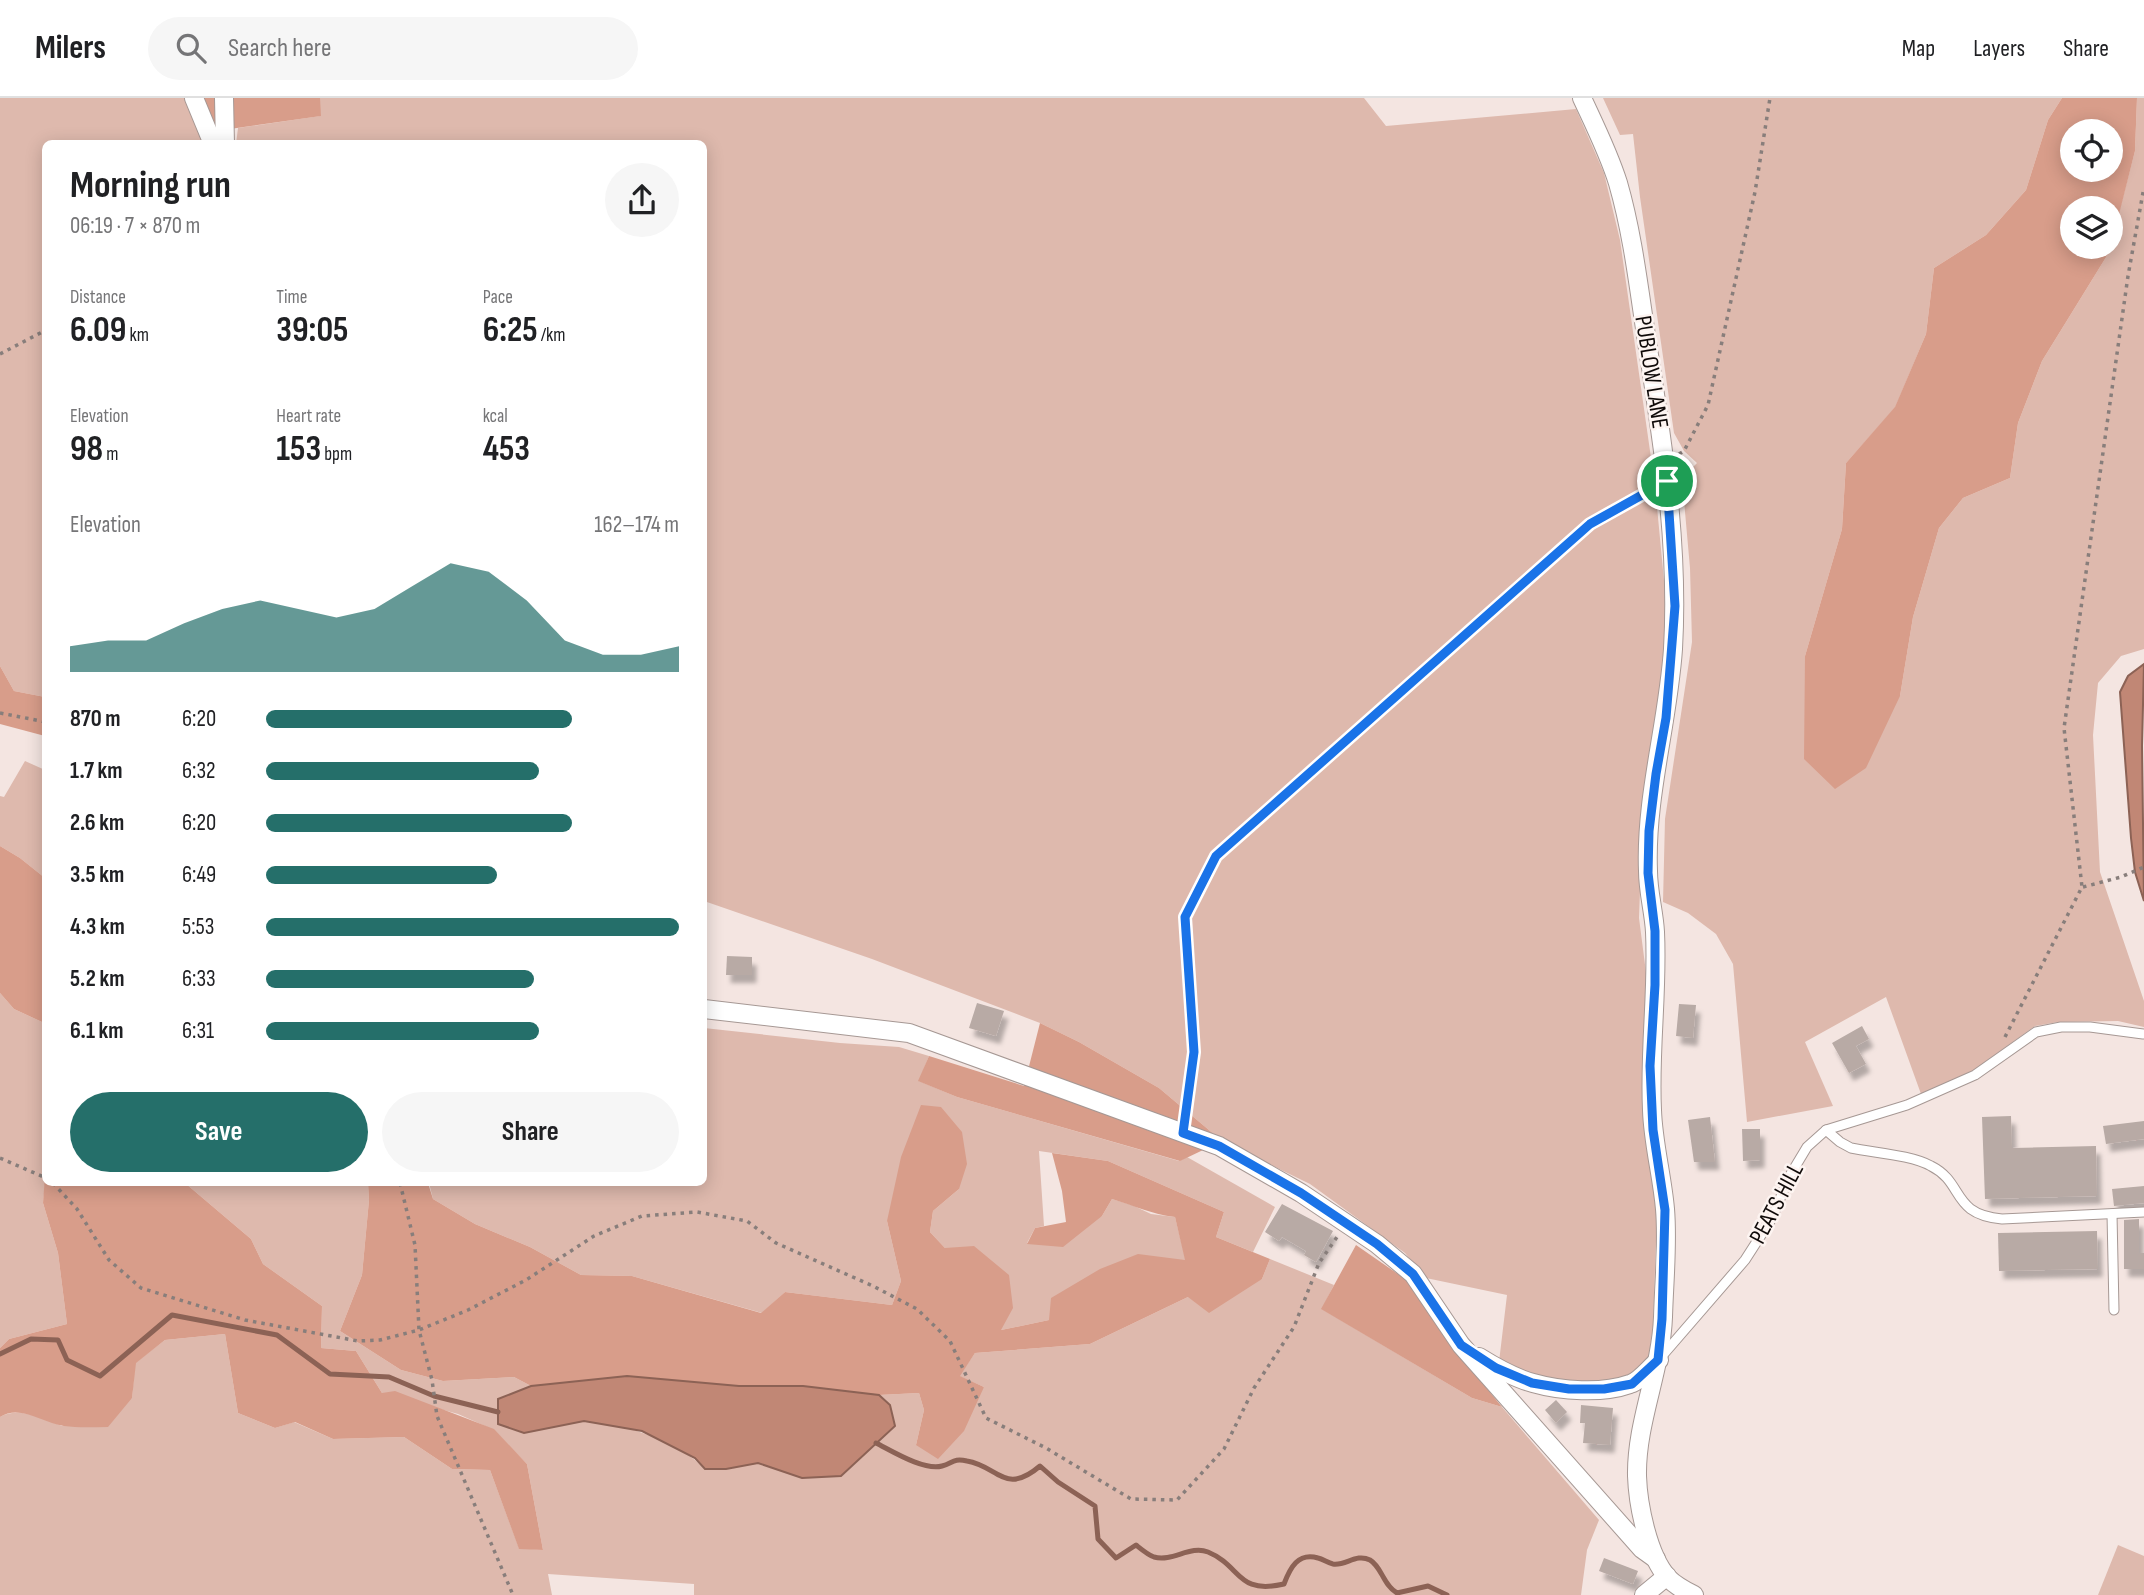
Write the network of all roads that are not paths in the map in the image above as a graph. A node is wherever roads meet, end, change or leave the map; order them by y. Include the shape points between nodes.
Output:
1 (194, 98) edge
2 (225, 98) edge
3 (1582, 98) edge
4 (211, 140) edge
5 (225, 140) edge
6 (707, 1009) edge
7 (2143, 1034) edge
8 (1826, 1130) junction
9 (2144, 1212) edge
10 (2112, 1214) junction
11 (2114, 1310) dead end
12 (1461, 1345) junction
13 (1658, 1360) junction
14 (1656, 1559) junction
15 (1667, 1576) junction
16 (1644, 1595) edge
17 (1694, 1595) edge

1 - 4 street
2 - 5 street
3 - 13 street, PUBLOW LANE via 1611,161 1632,248 1665,462 1675,606 1648,873 1655,931 1652,1117 1665,1210
6 - 12 street via 909,1033 1219,1146 1377,1244 1413,1274
7 - 8 lane, PEATS HILL via 2090,1027 2036,1032 1975,1075 1907,1105
8 - 10 lane via 1851,1148 1930,1165 1942,1173 1970,1210 1986,1217
8 - 13 lane, PEATS HILL via 1807,1147 1788,1177 1772,1218 1745,1260
9 - 10 lane
10 - 11 lane
12 - 13 street via 1496,1368 1532,1383 1569,1389 1632,1384
12 - 14 street via 1642,1549
13 - 14 street, PUBLOW LANE via 1639,1438 1637,1478
14 - 15 street, PUBLOW LANE
15 - 16 street
15 - 17 street, PUBLOW LANE

